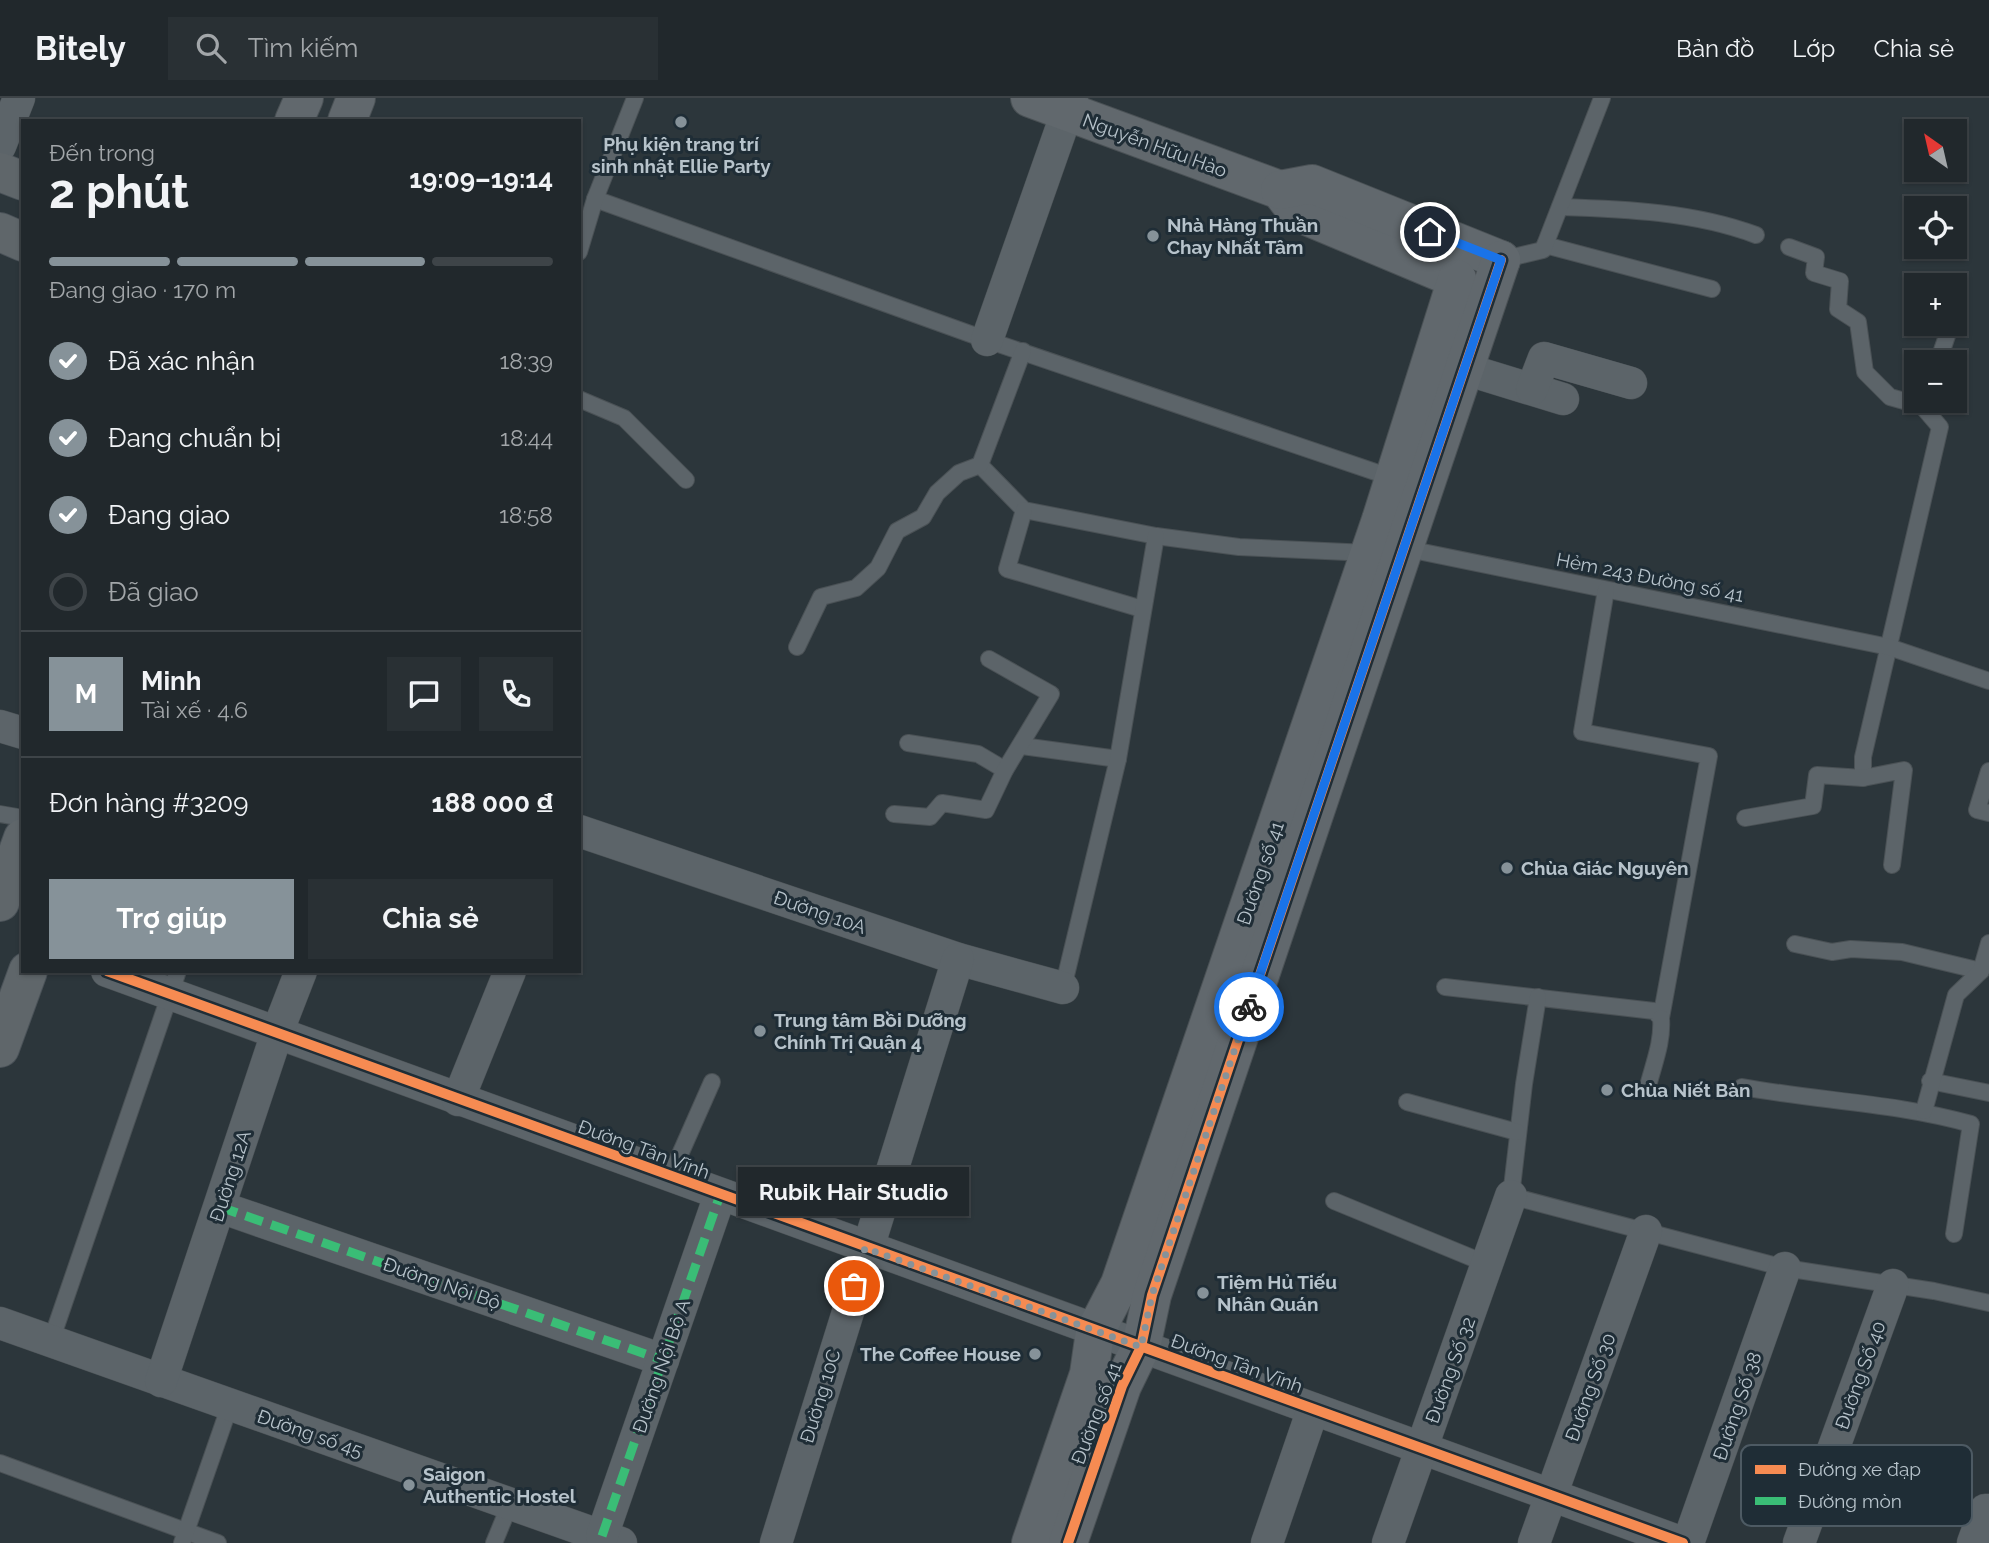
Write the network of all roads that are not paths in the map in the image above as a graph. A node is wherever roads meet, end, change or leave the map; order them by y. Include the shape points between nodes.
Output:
1 (19, 98) edge
2 (304, 98) edge
3 (355, 98) edge
4 (635, 98) edge
5 (1030, 98) edge
6 (1602, 98) edge
7 (1070, 105) edge
8 (295, 119) edge
9 (348, 119) edge
10 (0, 146) edge
11 (0, 172) edge
12 (21, 180) edge
13 (1280, 190) junction
14 (595, 200) junction
15 (1560, 206) junction
16 (0, 232) edge
17 (1755, 235) dead end
18 (21, 241) edge
19 (1545, 245) junction
20 (581, 246) edge
21 (1789, 247) dead end
22 (1501, 260) junction
23 (1457, 279) junction
24 (1712, 289) dead end
25 (987, 340) junction
26 (1023, 351) junction
27 (1465, 369) junction
28 (1632, 383) dead end
29 (1532, 389) junction
30 (1563, 399) dead end
31 (581, 400) edge
32 (1904, 400) edge
33 (1930, 413) edge
34 (979, 465) junction
35 (1393, 478) junction
36 (686, 480) dead end
37 (1024, 510) junction
38 (1156, 536) junction
39 (1386, 550) junction
40 (1606, 590) junction
41 (1142, 609) junction
42 (797, 647) dead end
43 (1889, 648) junction
44 (989, 659) dead end
45 (1989, 681) edge
46 (0, 726) edge
47 (21, 732) edge
48 (908, 743) dead end
49 (1021, 746) junction
50 (1118, 759) junction
51 (1005, 770) junction
52 (1989, 771) edge
53 (1863, 778) junction
54 (1989, 813) edge
55 (0, 814) edge
56 (894, 814) dead end
57 (21, 818) edge
58 (1745, 818) dead end
59 (581, 832) edge
60 (21, 844) edge
61 (1892, 865) dead end
62 (0, 902) edge
63 (1989, 943) edge
64 (1795, 944) dead end
65 (958, 959) junction
66 (1981, 971) junction
67 (27, 973) edge
68 (118, 973) edge
69 (300, 973) edge
70 (509, 973) edge
71 (174, 983) edge
72 (1445, 987) dead end
73 (1063, 988) joint
74 (1538, 998) junction
75 (1661, 1018) junction
76 (277, 1033) junction
77 (0, 1048) edge
78 (1930, 1081) junction
79 (712, 1082) dead end
80 (1742, 1087) dead end
81 (1647, 1090) dead end
82 (1989, 1093) edge
83 (458, 1100) junction
84 (1407, 1102) dead end
85 (1924, 1111) junction
86 (1517, 1132) junction
87 (670, 1177) junction
88 (720, 1195) junction
89 (1511, 1196) junction
90 (1334, 1201) dead end
91 (220, 1207) junction
92 (1646, 1231) junction
93 (1954, 1234) dead end
94 (865, 1248) junction
95 (1487, 1264) junction
96 (1785, 1269) junction
97 (1893, 1285) junction
98 (1989, 1303) edge
99 (0, 1324) edge
100 (1095, 1332) junction
101 (51, 1341) junction
102 (1141, 1347) junction
103 (663, 1360) junction
104 (161, 1381) junction
105 (230, 1405) junction
106 (1313, 1409) junction
107 (1835, 1445) edge
108 (1422, 1448) junction
109 (0, 1463) edge
110 (1551, 1496) junction
111 (510, 1504) junction
112 (1987, 1510) edge
113 (1805, 1526) edge
114 (184, 1537) edge
115 (611, 1540) edge
116 (219, 1543) edge
117 (494, 1543) edge
118 (776, 1543) edge
119 (1031, 1543) edge
120 (1068, 1543) edge
121 (1267, 1543) edge
122 (1388, 1543) edge
123 (1534, 1543) edge
124 (1686, 1543) edge
125 (1799, 1543) edge
126 (1973, 1543) edge

1 - 10 street
2 - 8 street
3 - 9 street
4 - 14 lane
5 - 7 street, Nguyễn Hữu Hào
6 - 15 lane
7 - 13 street, Nguyễn Hữu Hào
7 - 25 street
11 - 12 main road
13 - 22 street, Nguyễn Hữu Hào via 1312,184
13 - 23 street, Nguyễn Hữu Hào via 1297,212
14 - 20 lane
14 - 25 lane
15 - 17 lane via 1724,223
15 - 19 lane
16 - 18 main road
19 - 22 lane via 1543,250
19 - 24 lane
21 - 32 lane via 1816,257 1814,273 1840,281 1838,309 1858,322 1865,372 1890,397
22 - 23 street
22 - 27 street, Đường số 41
23 - 35 street, Đường số 41
25 - 26 lane
26 - 34 lane
26 - 35 lane
27 - 29 street
27 - 39 street, Đường số 41
28 - 29 street via 1544,358
29 - 30 street
31 - 36 lane via 624,418
33 - 43 lane via 1940,427
34 - 37 lane
34 - 42 lane via 959,473 937,493 923,517 897,531 878,568 856,587 821,597
35 - 39 street, Đường số 41
37 - 38 lane, Hẻm 243 Đường số 41
37 - 41 lane via 1007,569
38 - 39 lane, Hẻm 243 Đường số 41 via 1239,547
38 - 41 lane
39 - 40 lane, Hẻm 243 Đường số 41
39 - 100 street, Đường số 41 via 1120,1284
39 - 102 street, Đường số 41 via 1152,1295
40 - 43 lane, Hẻm 243 Đường số 41
40 - 75 lane via 1582,732 1709,756
41 - 50 lane
43 - 45 lane, Hẻm 243 Đường số 41
43 - 53 lane via 1863,757
44 - 49 lane via 1051,694
46 - 47 street
48 - 51 lane via 978,754
49 - 50 lane
49 - 51 lane
50 - 73 lane
51 - 56 lane via 986,810 942,803 930,817
52 - 54 lane via 1977,810
53 - 58 lane via 1817,775 1813,806
53 - 61 lane via 1905,769
55 - 57 lane
59 - 65 street, Đường 10A
60 - 62 main road
63 - 66 lane
64 - 66 lane via 1832,952 1851,948 1902,952
65 - 73 street, Đường 10A
65 - 94 street, Đường 10C
66 - 78 lane via 1956,996
67 - 77 main road
68 - 71 street, Đường Tân Vĩnh
69 - 76 street, Đường 12A
70 - 83 street
71 - 76 street, Đường Tân Vĩnh
71 - 101 lane
72 - 74 lane
74 - 75 lane via 1654,1011
74 - 86 lane
75 - 81 lane via 1663,1040
76 - 83 street, Đường Tân Vĩnh
76 - 91 street, Đường 12A
78 - 82 lane
78 - 85 lane
79 - 87 lane
80 - 85 lane
83 - 87 street, Đường Tân Vĩnh
84 - 86 lane
85 - 93 lane via 1971,1124
86 - 89 lane
87 - 88 street, Đường Tân Vĩnh
88 - 94 street, Đường Tân Vĩnh
88 - 103 street, Đường Nội Bộ A
89 - 92 lane
89 - 95 street, Đường Số 32
90 - 95 lane
91 - 103 street, Đường Nội Bộ
91 - 104 street, Đường 12A
92 - 96 lane
92 - 110 street, Đường Số 30
94 - 100 street, Đường Tân Vĩnh
94 - 118 street, Đường 10C
95 - 108 street, Đường Số 32
96 - 97 lane
96 - 124 street, Đường Số 38
97 - 98 lane
97 - 107 street, Đường Số 40
99 - 101 street, Đường số 45
100 - 102 street, Đường Tân Vĩnh
100 - 119 street, Đường số 41 via 1089,1374
101 - 104 street, Đường số 45
102 - 106 street, Đường Tân Vĩnh
102 - 120 street, Đường số 41 via 1122,1386
103 - 115 street, Đường Nội Bộ A
104 - 105 street, Đường số 45
105 - 111 street, Đường số 45
105 - 114 lane
106 - 108 street, Đường Tân Vĩnh
106 - 121 street
108 - 110 street, Đường Tân Vĩnh
108 - 122 street, Đường Số 32
109 - 114 lane
110 - 123 street, Đường Số 30
110 - 124 street, Đường Tân Vĩnh
111 - 115 street, Đường số 45
111 - 117 lane
112 - 126 street
113 - 125 street, Đường Số 40
114 - 116 lane

